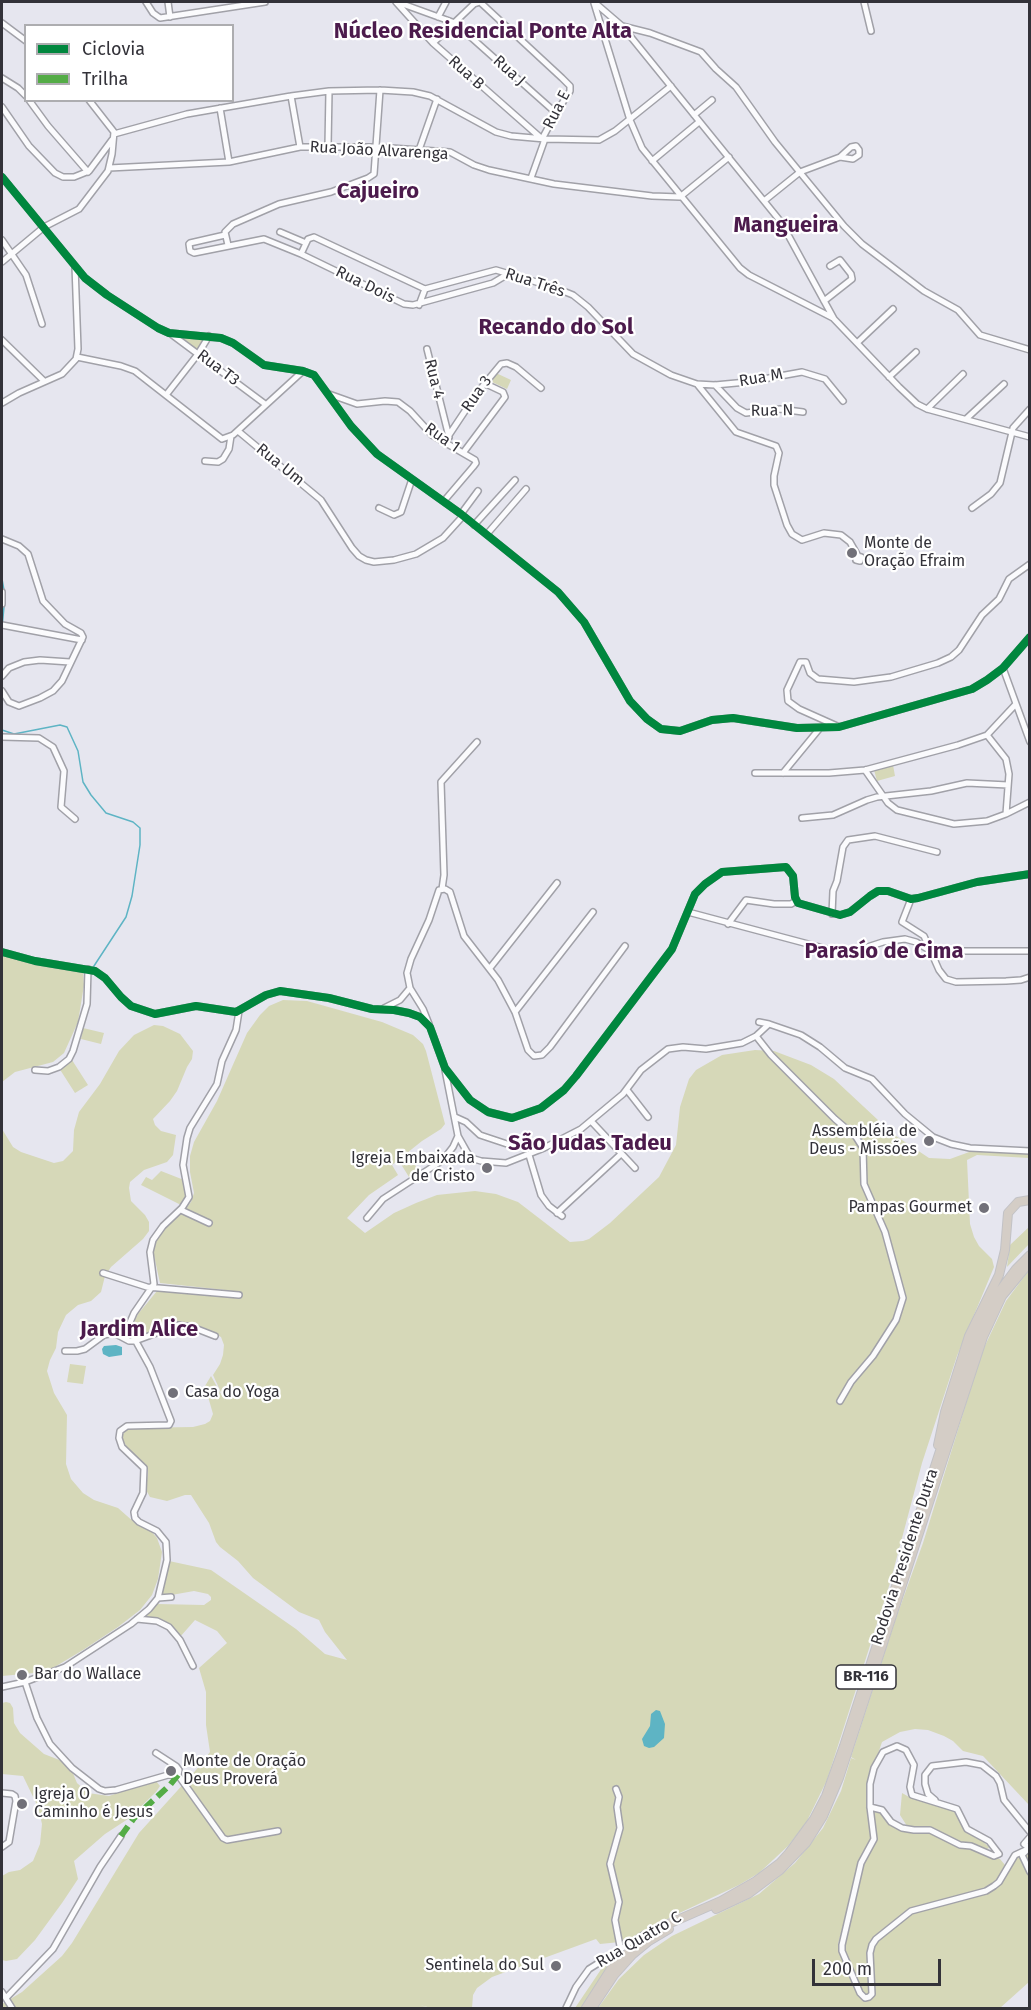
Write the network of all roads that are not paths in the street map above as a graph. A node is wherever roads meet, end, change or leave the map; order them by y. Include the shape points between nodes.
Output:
1 (146, 2) edge
2 (168, 2) edge
3 (200, 2) edge
4 (260, 2) edge
5 (265, 2) edge
6 (396, 2) edge
7 (446, 2) edge
8 (594, 2) edge
9 (864, 2) edge
10 (230, 4) edge
11 (201, 10) junction
12 (604, 10) junction
13 (598, 16) junction
14 (170, 17) junction
15 (438, 17) junction
16 (2, 23) edge
17 (455, 23) junction
18 (622, 26) junction
19 (871, 31) dead end
20 (24, 40) edge
21 (433, 43) junction
22 (2, 78) edge
23 (671, 86) junction
24 (380, 90) junction
25 (329, 92) junction
26 (24, 94) edge
27 (291, 96) junction
28 (437, 99) junction
29 (712, 100) dead end
30 (30, 102) edge
31 (91, 102) edge
32 (2, 107) edge
33 (220, 108) junction
34 (556, 113) junction
35 (694, 115) junction
36 (630, 120) junction
37 (699, 122) junction
38 (114, 135) junction
39 (544, 139) junction
40 (328, 146) junction
41 (300, 147) junction
42 (376, 147) junction
43 (419, 150) junction
44 (729, 157) junction
45 (840, 157) dead end
46 (652, 161) junction
47 (229, 162) junction
48 (109, 168) junction
49 (88, 172) junction
50 (800, 172) junction
51 (2, 177) edge
52 (531, 178) junction
53 (680, 197) junction
54 (764, 201) junction
55 (44, 227) junction
56 (280, 232) dead end
57 (225, 235) junction
58 (2, 240) edge
59 (306, 243) junction
60 (228, 245) junction
61 (12, 254) junction
62 (301, 254) junction
63 (2, 262) edge
64 (75, 266) junction
65 (830, 266) dead end
66 (508, 274) junction
67 (425, 289) junction
68 (824, 301) junction
69 (419, 305) junction
70 (893, 309) dead end
71 (834, 319) junction
72 (42, 324) dead end
73 (169, 333) junction
74 (209, 336) junction
75 (2, 343) edge
76 (858, 343) junction
77 (427, 349) dead end
78 (1029, 350) edge
79 (916, 352) dead end
80 (198, 354) junction
81 (77, 357) junction
82 (303, 371) junction
83 (963, 374) dead end
84 (889, 377) junction
85 (44, 381) junction
86 (484, 383) junction
87 (697, 384) junction
88 (1004, 384) dead end
89 (715, 385) junction
90 (541, 388) dead end
91 (328, 393) junction
92 (166, 395) junction
93 (843, 401) dead end
94 (2, 403) edge
95 (265, 405) junction
96 (927, 409) junction
97 (1029, 409) edge
98 (803, 412) dead end
99 (966, 419) junction
100 (238, 431) junction
101 (1011, 433) junction
102 (449, 435) junction
103 (231, 436) junction
104 (1029, 437) edge
105 (449, 444) junction
106 (464, 453) junction
107 (205, 461) dead end
108 (412, 479) junction
109 (515, 480) dead end
110 (526, 489) dead end
111 (478, 491) dead end
112 (444, 501) junction
113 (379, 508) dead end
114 (972, 508) dead end
115 (462, 515) junction
116 (474, 525) junction
117 (487, 534) junction
118 (2, 539) edge
119 (858, 556) dead end
120 (1029, 564) edge
121 (2, 592) edge
122 (2, 604) edge
123 (2, 626) edge
124 (1029, 637) edge
125 (82, 640) junction
126 (70, 662) junction
127 (1003, 668) junction
128 (2, 676) edge
129 (2, 691) edge
130 (1015, 705) junction
131 (839, 727) junction
132 (820, 728) junction
133 (987, 735) junction
134 (2, 737) edge
135 (477, 742) dead end
136 (1029, 742) edge
137 (864, 770) junction
138 (755, 773) dead end
139 (783, 773) junction
140 (1008, 785) junction
141 (884, 797) junction
142 (1029, 802) edge
143 (1006, 814) junction
144 (802, 818) dead end
145 (75, 819) dead end
146 (937, 852) dead end
147 (1029, 874) edge
148 (557, 882) dead end
149 (442, 889) junction
150 (911, 899) junction
151 (796, 901) junction
152 (593, 912) dead end
153 (688, 912) junction
154 (832, 914) junction
155 (728, 924) junction
156 (625, 946) dead end
157 (931, 951) junction
158 (1029, 951) edge
159 (2, 952) edge
160 (490, 968) junction
161 (88, 969) junction
162 (1029, 977) edge
163 (410, 988) junction
164 (416, 999) junction
165 (400, 1000) junction
166 (380, 1009) junction
167 (398, 1010) junction
168 (239, 1011) junction
169 (408, 1012) junction
170 (515, 1012) junction
171 (759, 1022) dead end
172 (769, 1024) junction
173 (429, 1025) junction
174 (756, 1036) junction
175 (445, 1068) junction
176 (34, 1070) dead end
177 (627, 1090) junction
178 (455, 1117) junction
179 (648, 1117) dead end
180 (591, 1121) junction
181 (458, 1136) junction
182 (507, 1144) dead end
183 (1029, 1151) edge
184 (621, 1154) junction
185 (529, 1155) junction
186 (471, 1158) junction
187 (443, 1160) junction
188 (635, 1168) dead end
189 (1029, 1200) edge
190 (181, 1210) junction
191 (367, 1218) dead end
192 (209, 1223) dead end
193 (1029, 1255) edge
194 (1029, 1262) edge
195 (103, 1273) dead end
196 (153, 1288) junction
197 (239, 1295) dead end
198 (215, 1336) dead end
199 (135, 1341) junction
200 (65, 1351) dead end
201 (840, 1401) dead end
202 (936, 1461) junction
203 (171, 1597) dead end
204 (158, 1598) junction
205 (137, 1619) junction
206 (193, 1666) dead end
207 (24, 1682) junction
208 (2, 1687) edge
209 (156, 1753) dead end
210 (178, 1774) junction
211 (616, 1789) dead end
212 (2, 1793) edge
213 (938, 1802) junction
214 (870, 1807) junction
215 (278, 1831) dead end
216 (1029, 1834) edge
217 (122, 1836) dead end
218 (3, 1847) edge
219 (1029, 1848) edge
220 (1029, 1872) edge
221 (732, 1895) junction
222 (620, 1947) dead end
223 (2, 1992) edge
224 (6, 1998) junction
225 (12, 2008) edge
226 (566, 2008) edge
227 (586, 2008) edge
228 (592, 2008) edge

1 - 14 street via 156,16
2 - 14 street
3 - 11 street
4 - 5 street
4 - 10 street
6 - 15 street, Rua J
6 - 21 street, Rua B
7 - 15 street
8 - 12 street
8 - 13 street
9 - 19 street
10 - 11 street
11 - 14 street
12 - 13 street
12 - 18 street
13 - 36 street
15 - 17 street, Rua J
16 - 20 street
17 - 21 street, Rua E
17 - 34 street, Rua J
17 - 34 street, Rua E via 474,4 482,3 570,86
18 - 23 street
18 - 50 street via 701,52 736,87
21 - 39 street, Rua B
22 - 26 street
23 - 35 street
23 - 36 street
24 - 25 street
24 - 28 street via 419,93
24 - 42 street
25 - 27 street
25 - 40 street
27 - 33 street
27 - 41 street
28 - 39 street via 496,132
28 - 43 street
29 - 35 street
30 - 49 street
31 - 38 street
32 - 49 street via 29,146 55,173 68,177
33 - 38 street via 168,118
33 - 47 street
34 - 39 street, Rua E
35 - 37 street
36 - 39 street via 599,140
36 - 46 street via 637,140
37 - 44 street
37 - 46 street
38 - 48 street
38 - 49 street
39 - 52 street, Rua E
40 - 41 street, Rua João Alvarenga
40 - 42 street, Rua João Alvarenga
41 - 47 street, Rua João Alvarenga
42 - 43 street, Rua João Alvarenga
42 - 57 street via 376,172 371,177 324,194 279,204 234,224
43 - 52 street, Rua João Alvarenga via 450,152 489,170
44 - 53 street
44 - 54 street
45 - 50 street
46 - 53 street
47 - 48 street, Rua João Alvarenga
48 - 55 street via 79,209
50 - 54 street
50 - 78 street via 844,226 882,261 958,310 980,335
51 - 55 street, Rua T3
52 - 53 street, Rua João Alvarenga via 572,187
53 - 71 street via 740,268
54 - 68 street via 781,222
55 - 61 street
55 - 64 street, Rua T3
56 - 59 street
57 - 60 street
57 - 60 street via 193,242 190,251
58 - 61 street
59 - 62 street
59 - 67 street via 315,237
60 - 62 street, Rua Dois via 258,239
61 - 63 street
61 - 72 street via 26,275
62 - 69 street, Rua Dois via 404,304
64 - 73 street, Rua T3 via 98,289
64 - 81 street
65 - 68 street via 840,260 852,279
66 - 67 street, Rua Três via 494,270
66 - 69 street via 493,283
66 - 87 street, Rua Três via 573,295 633,354
67 - 69 street
68 - 71 street
70 - 76 street
71 - 76 street
73 - 74 street
73 - 80 street, Rua T3
74 - 80 street
74 - 82 street via 233,343 264,365
75 - 85 street
76 - 84 street
77 - 102 street, Rua 4
79 - 84 street
80 - 92 street
80 - 95 street, Rua T3
81 - 85 street via 65,372
81 - 92 street via 131,369
82 - 91 street via 314,375
82 - 95 street
83 - 96 street
84 - 96 street via 909,398
85 - 94 street
86 - 90 street, Rua 3 via 499,365 507,363
86 - 102 street, Rua 3
86 - 106 street via 505,396
87 - 89 street, Rua M
87 - 119 street via 736,432 776,446 779,453 775,490 792,534 802,540 824,533 841,535
88 - 99 street
89 - 93 street, Rua M via 798,372 825,379
89 - 98 street, Rua N via 746,413 786,409
91 - 105 street, Rua 1 via 357,405 398,402 432,435
91 - 108 street via 368,446
92 - 103 street via 219,438
95 - 100 street
96 - 99 street
97 - 101 street
99 - 101 street
100 - 103 street
100 - 115 street, Rua Um via 321,500 352,548 366,560 394,560 416,554 442,538
101 - 104 street
101 - 114 street via 1000,483
102 - 105 street, Rua 4
103 - 107 street via 223,459
105 - 106 street, Rua 1
106 - 112 street, Rua 1 via 476,464
108 - 112 street
108 - 113 street via 401,512 394,515
109 - 116 street
110 - 117 street
111 - 115 street, Rua Um
112 - 115 street
115 - 116 street
116 - 117 street
117 - 132 street via 566,600 630,701 657,726 675,731 734,718 783,727
118 - 125 street via 28,554 43,601 65,624 81,633
120 - 131 street via 1009,579 999,599 982,615 959,650 938,663 891,677 848,682 818,679 806,662 800,662 787,690 788,701
121 - 122 street
123 - 125 street
124 - 127 street
125 - 126 street
126 - 128 street via 24,662
126 - 129 street via 57,688 25,705 12,704
127 - 130 street
127 - 131 street via 964,692
130 - 133 street
130 - 136 street
131 - 132 street
132 - 139 street
133 - 137 street
133 - 140 street via 1008,763
134 - 145 street via 39,738 52,747 64,771 61,807
135 - 149 street via 441,782
137 - 139 street
137 - 141 street
138 - 139 street
140 - 141 street via 967,783
140 - 143 street
141 - 143 street via 897,810 954,824 987,821
141 - 144 street via 833,815
142 - 143 street
146 - 154 street via 875,836 848,840 832,891
147 - 150 street via 986,880
148 - 160 street
149 - 160 street via 450,892 464,936
149 - 163 street via 436,894 411,959 407,973
150 - 154 street via 878,891 847,914
150 - 157 street via 902,922 923,934
151 - 153 street via 793,876 786,867 728,870 699,890
151 - 154 street
151 - 155 street via 774,904 746,900
152 - 170 street
153 - 155 street
153 - 175 street via 672,949 652,976 580,1071 541,1108 512,1118 488,1112 470,1100
155 - 157 street via 842,953 905,939
156 - 170 street via 542,1055 534,1056 528,1050
157 - 158 street
157 - 162 street via 941,974 952,981 1017,981
159 - 161 street
160 - 170 street
161 - 168 street via 102,975 124,1001 141,1011 160,1013 196,1006
161 - 176 street via 87,1004 69,1059 48,1071
163 - 164 street
163 - 165 street
164 - 169 street
164 - 173 street
165 - 166 street
165 - 167 street
166 - 167 street
166 - 168 street via 280,991
167 - 169 street
168 - 190 street via 217,1084 187,1138 183,1165 189,1193
169 - 173 street
171 - 172 street
172 - 174 street
172 - 183 street via 801,1035 845,1068 872,1079 933,1137 970,1148
173 - 175 street
174 - 177 street via 711,1049 671,1048 641,1070
174 - 201 street via 863,1148 864,1184 885,1232 903,1298 897,1320
175 - 178 street
177 - 179 street
177 - 180 street
178 - 181 street
178 - 182 street via 480,1135
180 - 184 street
180 - 185 street
181 - 186 street
181 - 187 street
184 - 185 street via 560,1214 540,1196
184 - 188 street
185 - 186 street via 502,1163
186 - 187 street
187 - 191 street via 383,1199
189 - 202 highway via 1018,1202 1008,1213 999,1275 969,1336 939,1435
190 - 192 street
190 - 196 street via 158,1232 152,1244
193 - 202 highway, Rodovia Presidente Dutra / BR-116 via 988,1309
194 - 228 highway, Rodovia Presidente Dutra / BR-116 via 1002,1296 983,1337 840,1778 818,1825 798,1852 764,1883 668,1929 642,1946
195 - 196 street
196 - 197 street
196 - 199 street via 129,1323
198 - 199 street via 178,1325
199 - 200 street via 114,1333 77,1352
199 - 204 street via 150,1367 171,1421 170,1425 129,1425 122,1429 119,1438 122,1447 144,1468 143,1492 135,1518 157,1531 166,1542 167,1560
202 - 221 highway, Rodovia Presidente Dutra / BR-116 via 820,1809 780,1863
203 - 204 street
204 - 205 street
205 - 206 street via 169,1627
205 - 207 street via 65,1667
207 - 208 street
207 - 210 street via 50,1744 99,1789 116,1791
209 - 210 street via 176,1766
210 - 215 street via 226,1840
211 - 222 street via 620,1828 610,1864 619,1902 615,1920
212 - 218 street via 12,1794 16,1801 9,1842
213 - 214 street via 912,1795 913,1761 906,1750 897,1746 883,1752 874,1768
213 - 214 street via 957,1809 967,1829 989,1840 998,1855 960,1845 930,1830 902,1828 882,1810
213 - 216 street via 925,1786 930,1768 958,1763 982,1765 996,1776 1004,1800
214 - 219 street via 874,1839 861,1863 842,1945 865,1998 872,1994 871,1948 880,1936 911,1911 994,1886 1016,1855
216 - 219 street via 1024,1844
217 - 224 street via 52,1949
219 - 220 street via 1022,1856
221 - 226 street, Rua Quatro C via 667,1922 595,1964 580,1981
221 - 227 highway, Rodovia Presidente Dutra / BR-116 via 645,1937 611,1969
223 - 224 street
224 - 225 street

